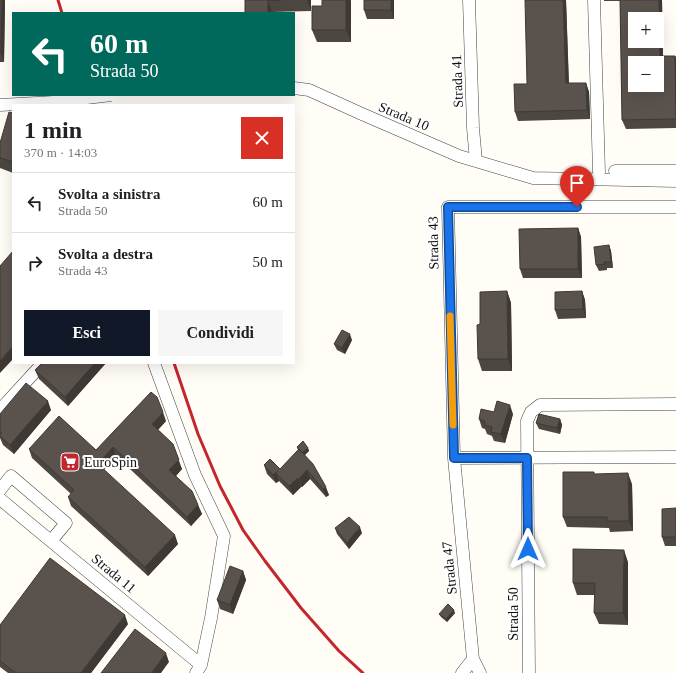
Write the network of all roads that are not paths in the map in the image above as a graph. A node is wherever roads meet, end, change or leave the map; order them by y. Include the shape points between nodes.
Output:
1 (469, 0) edge
2 (594, 0) edge
3 (295, 88) edge
4 (103, 96) edge
5 (12, 104) edge
6 (18, 104) edge
7 (0, 105) edge
8 (476, 161) junction
9 (504, 170) junction
10 (676, 171) edge
11 (599, 172) junction
12 (676, 181) edge
13 (676, 207) edge
14 (42, 364) edge
15 (154, 364) edge
16 (676, 404) edge
17 (0, 410) edge
18 (676, 457) edge
19 (454, 458) junction
20 (527, 458) junction
21 (0, 490) edge
22 (0, 499) edge
23 (51, 541) junction
24 (473, 659) junction
25 (199, 669) edge
26 (462, 673) edge
27 (480, 673) edge
28 (529, 673) edge

1 - 8 street, Strada 41
2 - 11 street
3 - 8 street, Strada 10 via 309,90
4 - 6 street, bridge
5 - 7 street, bridge
8 - 9 street, Strada 10
9 - 11 street, Strada 10
9 - 12 street, Strada 10 via 533,178
10 - 11 street, Strada 10
13 - 19 street, Strada 43 via 448,207
14 - 17 street
15 - 25 street via 195,475 224,536 211,618
16 - 20 street, Strada 50 via 540,405 531,412 527,421
18 - 20 street
19 - 20 street
19 - 24 street, Strada 47
20 - 28 street, Strada 50
21 - 23 street via 10,476 66,523
22 - 23 street, Strada 11
23 - 25 street, Strada 11
24 - 26 street
24 - 27 street, Strada 47

